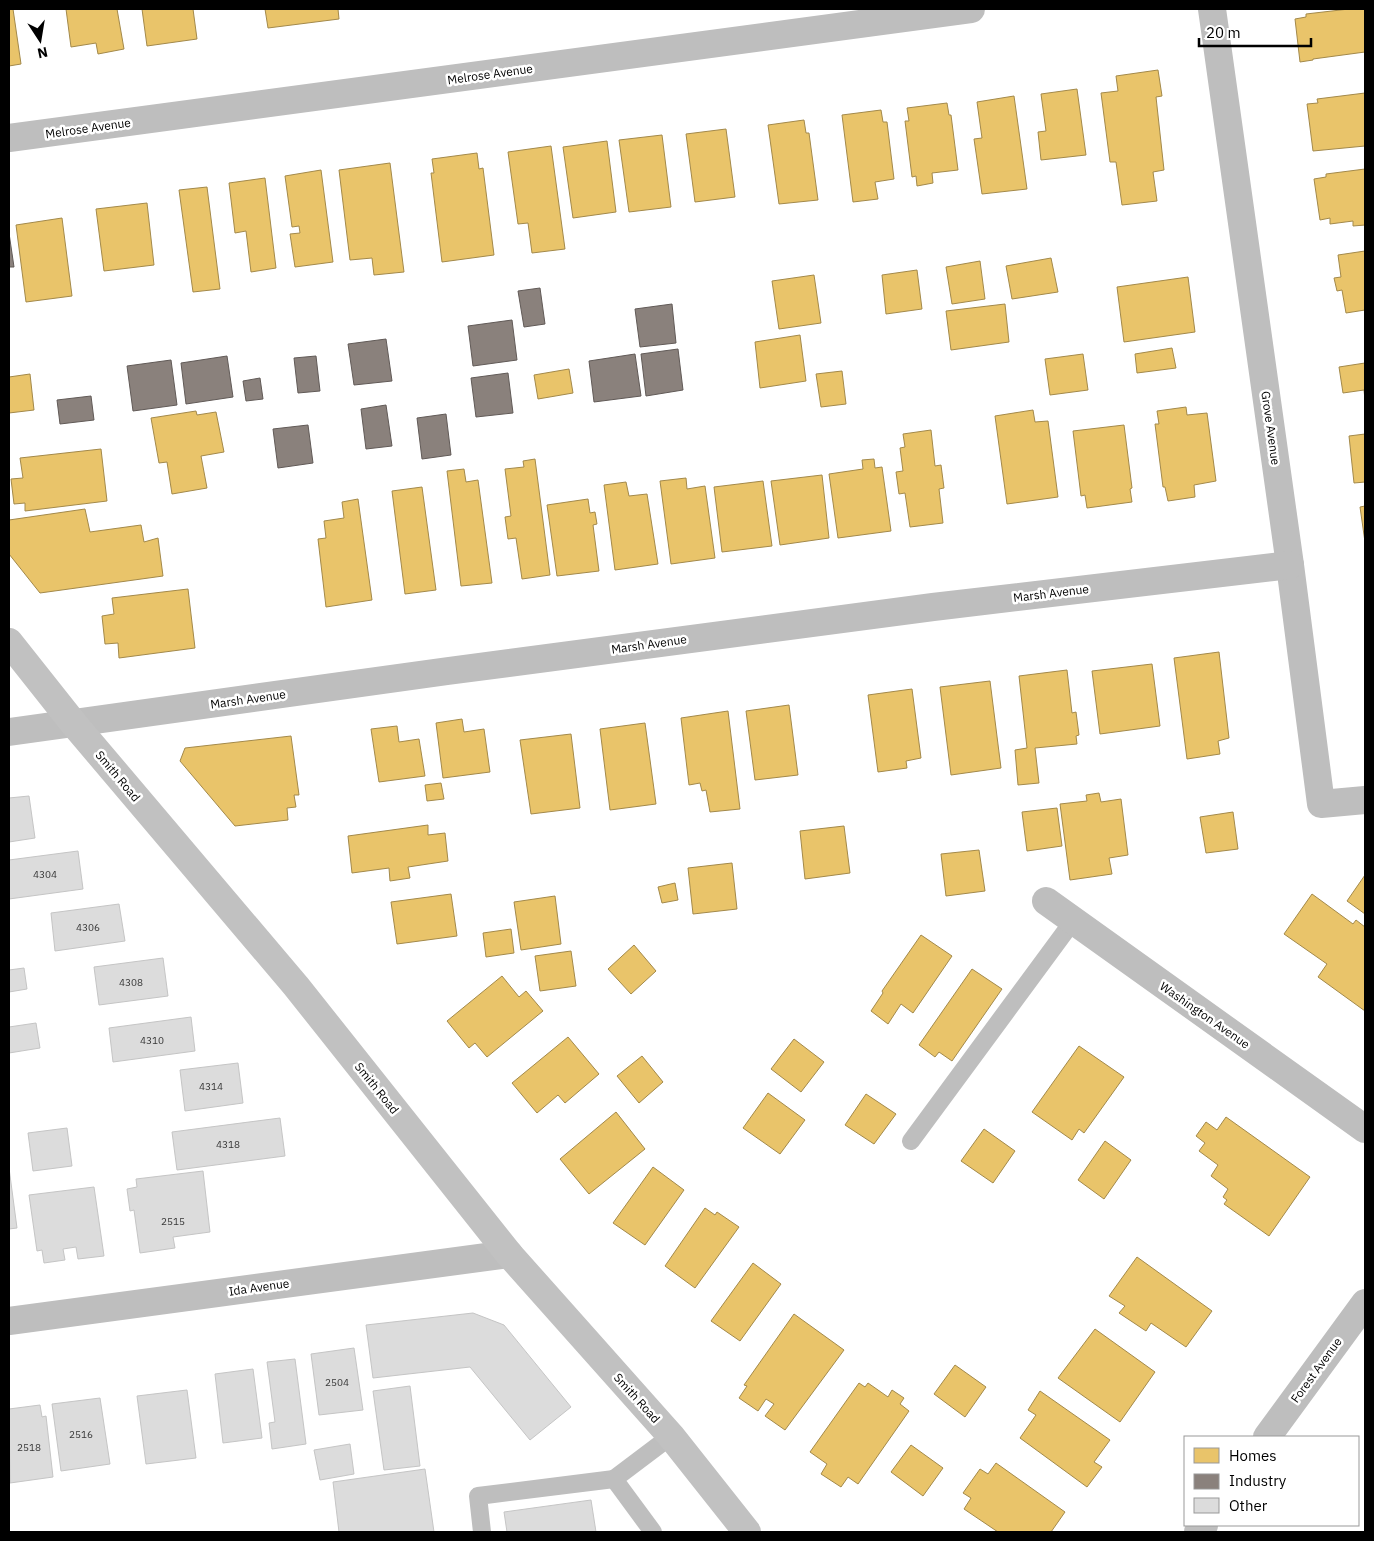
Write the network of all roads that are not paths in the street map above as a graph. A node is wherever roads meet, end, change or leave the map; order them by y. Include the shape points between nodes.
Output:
1 (971, 9) edge
2 (1212, 9) edge
3 (9, 138) edge
4 (1290, 565) junction
5 (9, 642) edge
6 (74, 724) junction
7 (9, 732) edge
8 (1365, 800) edge
9 (1046, 901) dead end
10 (1073, 921) junction
11 (1365, 1129) edge
12 (911, 1141) dead end
13 (509, 1254) junction
14 (1365, 1303) edge
15 (9, 1321) edge
16 (671, 1436) junction
17 (1268, 1436) edge
18 (614, 1479) junction
19 (482, 1532) edge
20 (653, 1532) edge
21 (747, 1532) edge

1 - 3 street, Melrose Avenue
2 - 4 street, Grove Avenue
4 - 6 street, Marsh Avenue via 933,607 458,669
4 - 8 street, Grove Avenue via 1321,804
5 - 6 main road, Smith Road
6 - 7 street, Marsh Avenue
6 - 13 main road, Smith Road via 296,986
9 - 10 street, Washington Avenue
10 - 11 street, Washington Avenue
10 - 12 lane
13 - 15 street, Ida Avenue
13 - 16 main road, Smith Road
14 - 17 street, Forest Avenue
16 - 18 lane
16 - 21 main road, Smith Road
18 - 19 lane via 478,1496
18 - 20 lane

